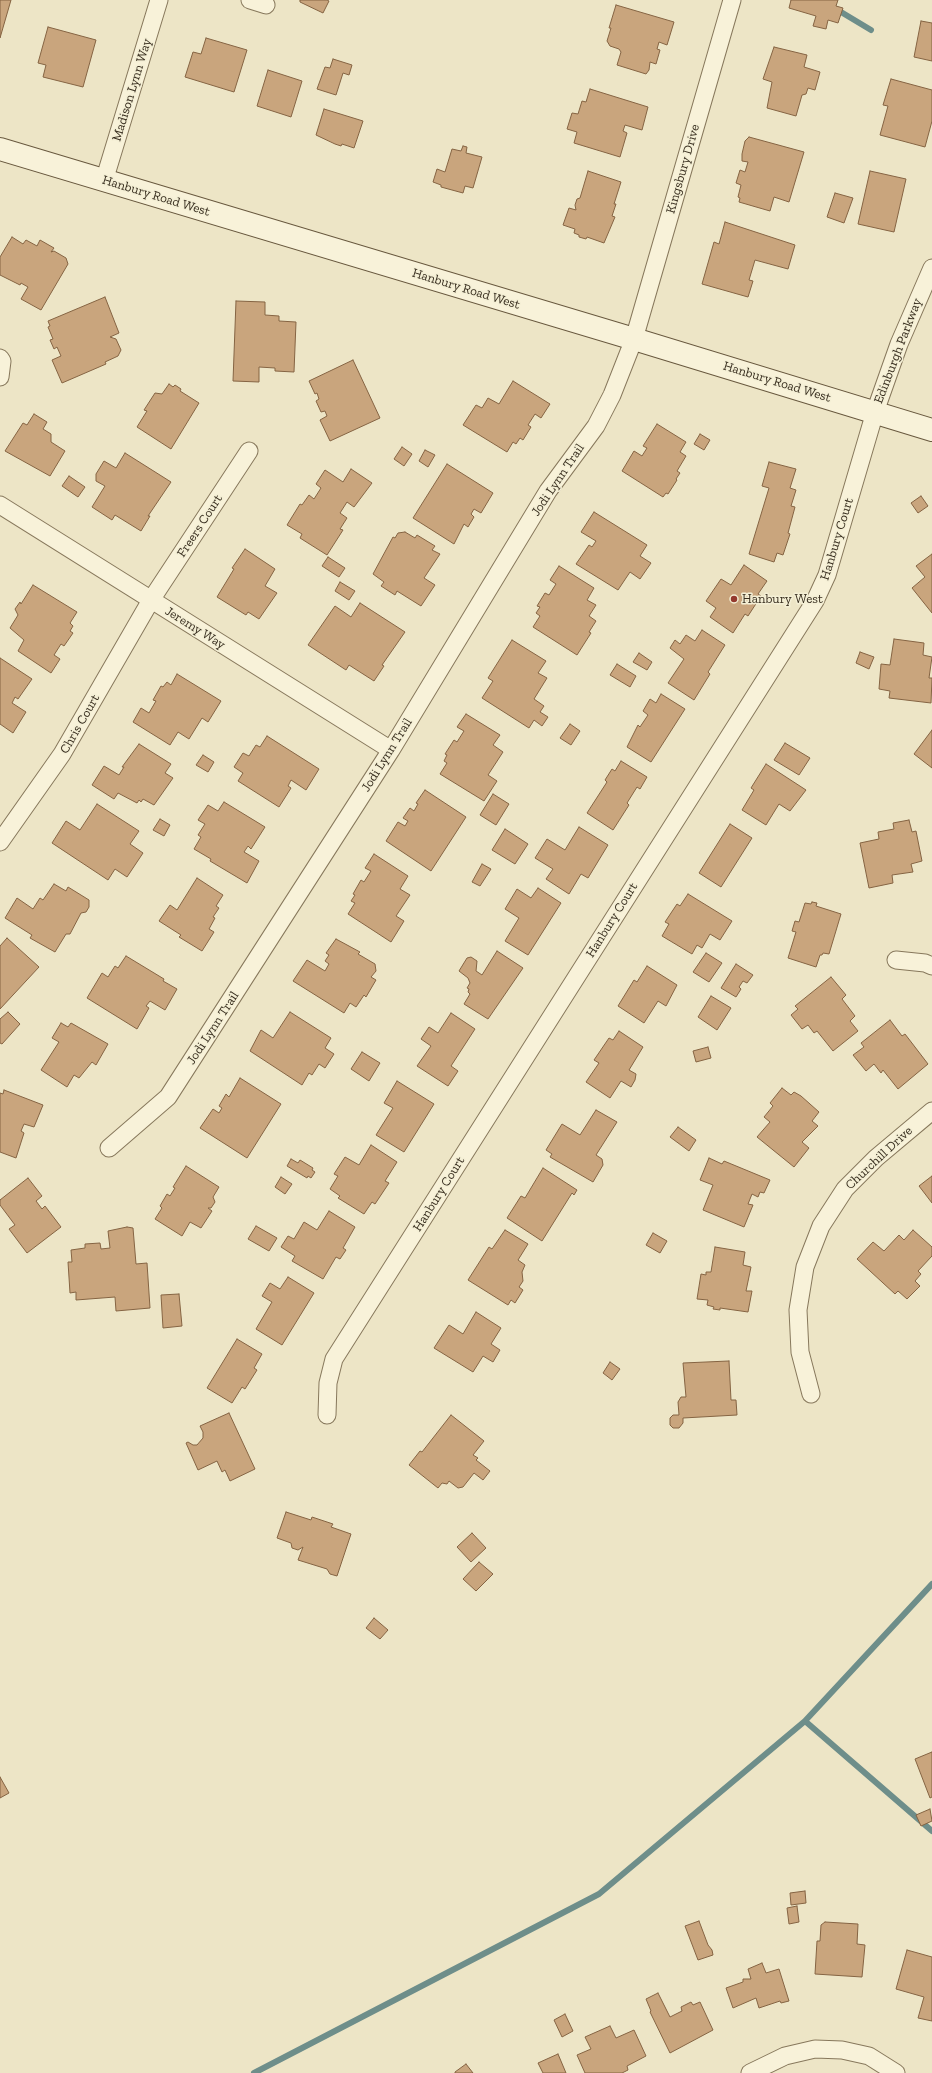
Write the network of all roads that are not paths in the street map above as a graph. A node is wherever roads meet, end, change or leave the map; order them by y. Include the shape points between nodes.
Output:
1 (159, 0) edge
2 (732, 0) edge
3 (0, 149) edge
4 (104, 181) junction
5 (932, 268) edge
6 (634, 339) junction
7 (0, 358) edge
8 (0, 377) edge
9 (875, 412) junction
10 (932, 430) edge
11 (249, 451) dead end
12 (0, 505) edge
13 (151, 600) junction
14 (391, 750) junction
15 (0, 842) edge
16 (896, 960) dead end
17 (932, 966) edge
18 (932, 1111) edge
19 (109, 1148) dead end
20 (811, 1394) dead end
21 (327, 1415) dead end
22 (750, 2073) edge
23 (896, 2073) edge

1 - 4 street, Madison Lynn Way
2 - 6 street, Kingsbury Drive
3 - 4 main road, Hanbury Road West
4 - 6 main road, Hanbury Road West
5 - 9 street, Edinburgh Parkway via 899,344
6 - 9 main road, Hanbury Road West
6 - 14 street, Jodi Lynn Trail via 612,395 596,426 548,491
7 - 8 street
9 - 10 main road, Hanbury Road West
9 - 21 street, Hanbury Court via 827,575 815,601 334,1359 328,1383
11 - 13 street, Freers Court
12 - 13 street, Jeremy Way
13 - 14 street, Jeremy Way
13 - 15 street, Chris Court via 62,754
14 - 19 street, Jodi Lynn Trail via 168,1097
16 - 17 street
18 - 20 street, Churchill Drive via 876,1158 845,1189 821,1226 805,1267 798,1310 800,1352
22 - 23 street via 785,2056 815,2049 842,2050 869,2056

